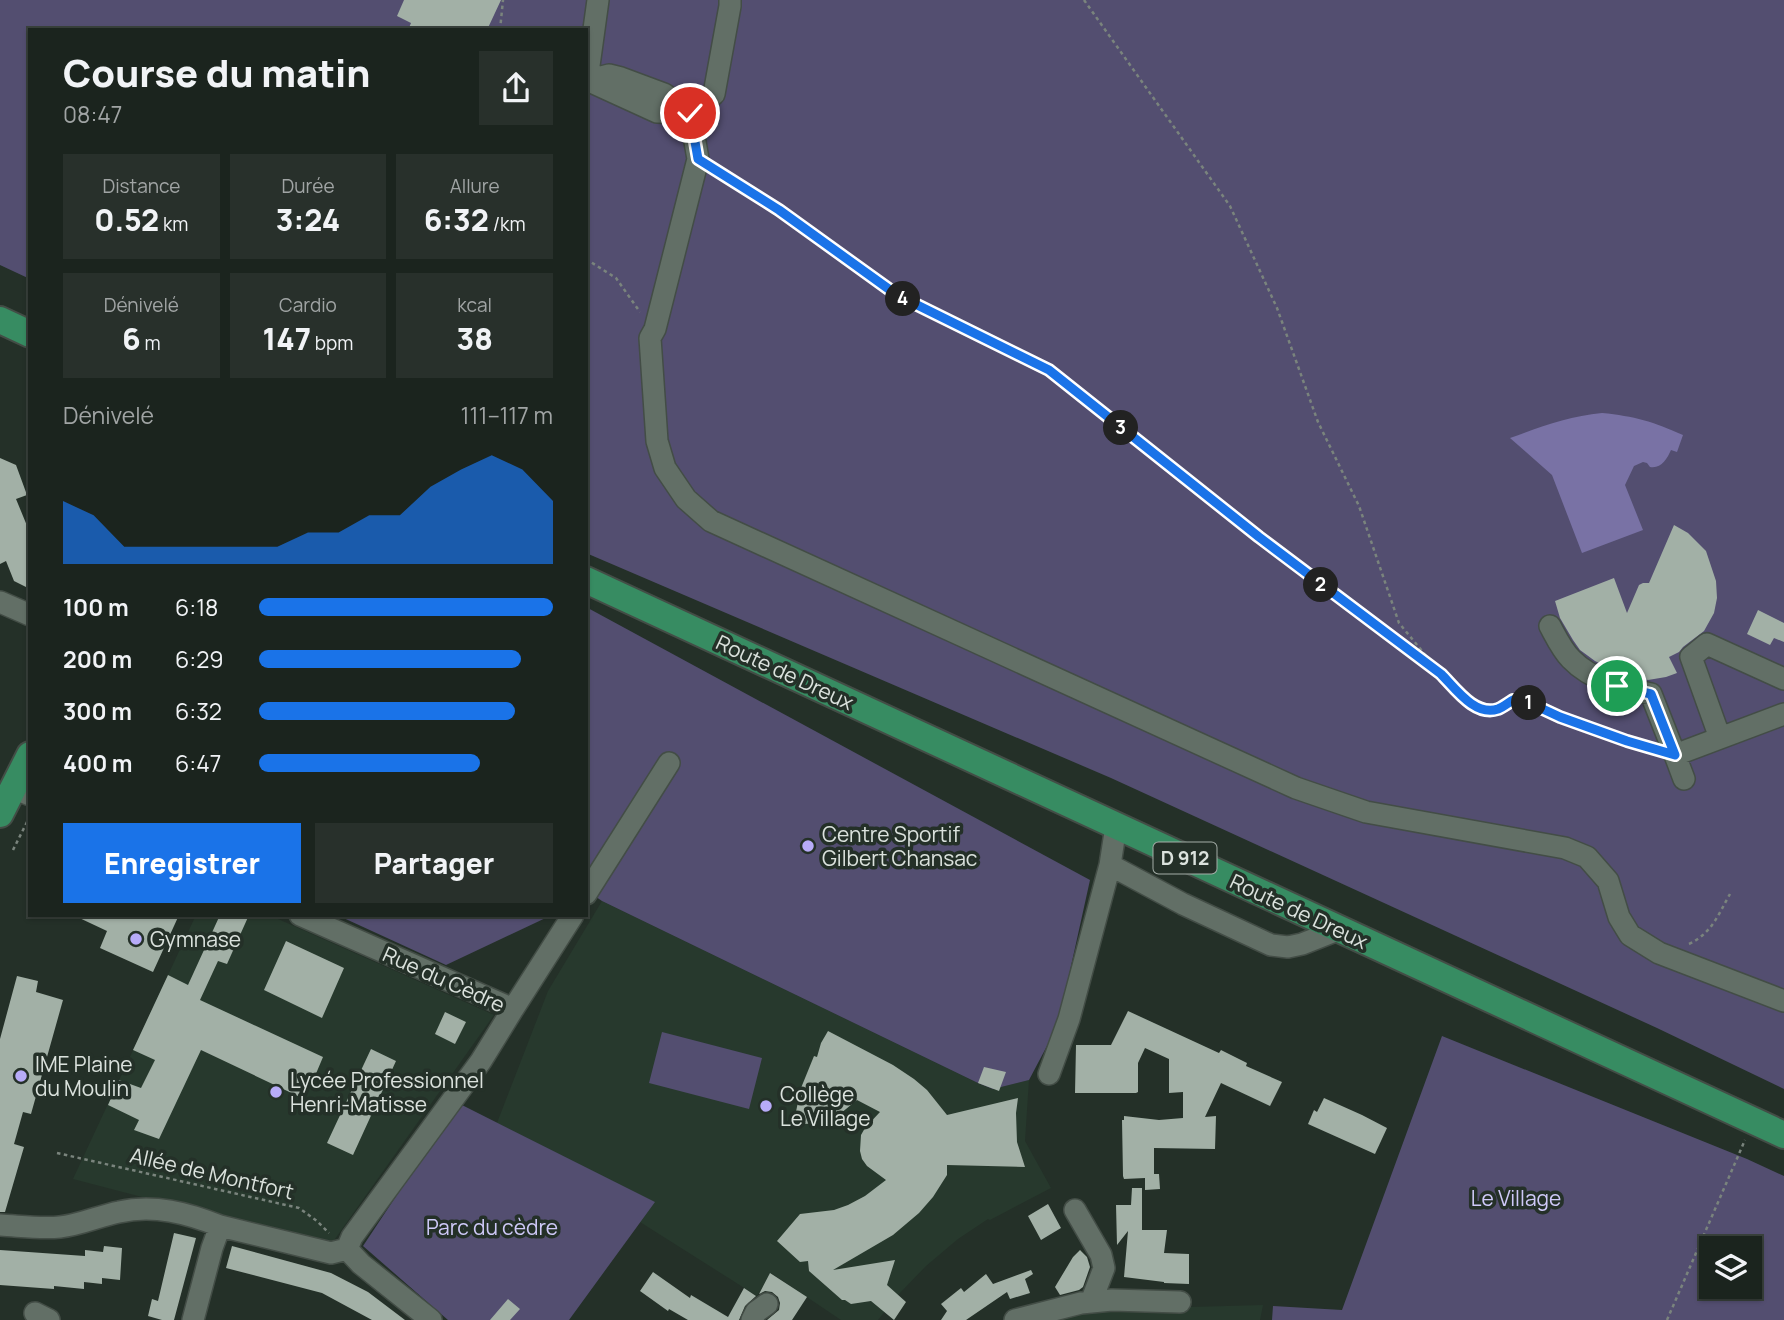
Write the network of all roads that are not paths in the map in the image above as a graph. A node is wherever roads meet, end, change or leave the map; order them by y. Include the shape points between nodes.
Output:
1 (598, 0) edge
2 (730, 0) edge
3 (588, 73) edge
4 (588, 80) edge
5 (690, 113) junction
6 (0, 301) edge
7 (28, 313) edge
8 (0, 320) edge
9 (28, 333) edge
10 (588, 581) edge
11 (0, 602) edge
12 (28, 614) edge
13 (1550, 626) dead end
14 (1784, 679) edge
15 (1784, 714) edge
16 (1720, 738) junction
17 (1675, 755) junction
18 (28, 763) edge
19 (669, 763) dead end
20 (1684, 779) dead end
21 (22, 791) edge
22 (0, 814) edge
23 (1116, 826) junction
24 (1110, 865) junction
25 (588, 891) edge
26 (305, 917) edge
27 (572, 917) edge
28 (1340, 929) junction
29 (1784, 1001) edge
30 (513, 1009) junction
31 (1049, 1074) dead end
32 (1784, 1135) edge
33 (1075, 1210) dead end
34 (0, 1225) edge
35 (220, 1226) junction
36 (347, 1249) junction
37 (1091, 1302) junction
38 (1180, 1302) dead end
39 (768, 1304) dead end
40 (193, 1320) edge
41 (430, 1320) edge
42 (752, 1320) edge
43 (1015, 1320) edge

1 - 3 street
2 - 5 street via 714,94
4 - 5 street via 657,112
5 - 29 street via 698,159 650,338 657,441 665,468 686,499 711,521 1296,788 1366,813 1566,848 1587,858 1608,881 1630,935 1659,953
6 - 7 main road
8 - 9 main road
10 - 23 main road, Route de Dreux / D 912
11 - 12 street
13 - 17 street via 1571,659 1588,672 1617,686 1651,694
14 - 16 street via 1706,644 1691,657
15 - 16 street
16 - 17 street
17 - 20 street
18 - 21 main road
19 - 25 street
21 - 22 main road
23 - 24 street
23 - 28 main road, Route de Dreux / D 912
24 - 28 street via 1271,945 1302,944
24 - 31 street via 1069,1018
26 - 30 street, Rue du Cèdre
27 - 30 street
28 - 32 main road, Route de Dreux / D 912
30 - 36 street, Rue du Cèdre
33 - 37 street via 1104,1268
34 - 35 street via 61,1227 144,1208 195,1216
35 - 36 street via 331,1253
35 - 40 street
36 - 41 street
37 - 38 street
37 - 43 street
39 - 42 street

